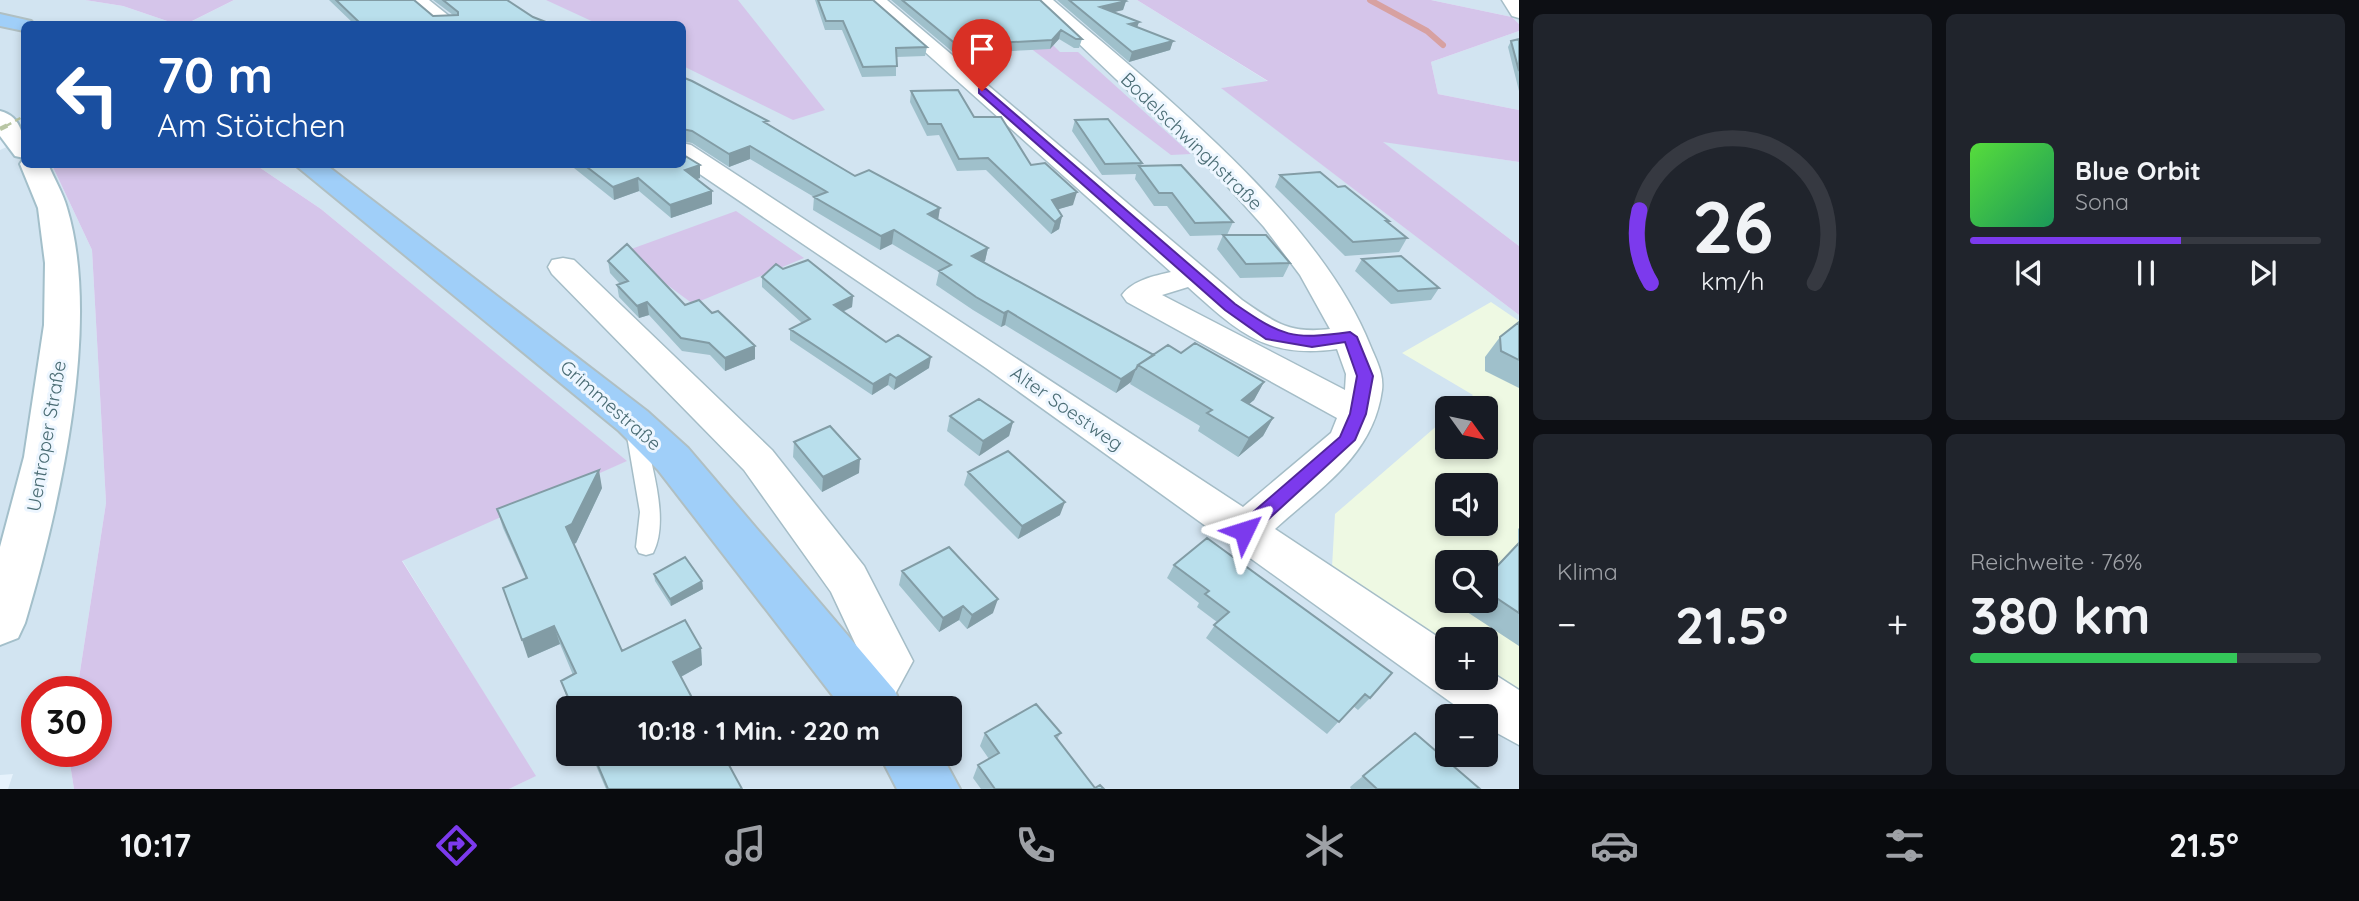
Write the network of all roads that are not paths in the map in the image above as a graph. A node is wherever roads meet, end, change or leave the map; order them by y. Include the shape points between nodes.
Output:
1 (417, 0) edge
2 (876, 0) edge
3 (1041, 0) edge
4 (1511, 0) edge
5 (1519, 12) edge
6 (0, 20) edge
7 (445, 21) edge
8 (21, 24) edge
9 (3, 123) edge
10 (21, 146) edge
11 (686, 153) edge
12 (36, 168) edge
13 (312, 168) edge
14 (563, 267) dead end
15 (1196, 276) junction
16 (1350, 337) junction
17 (1358, 414) junction
18 (634, 421) junction
19 (1244, 531) junction
20 (646, 547) dead end
21 (0, 623) edge
22 (1435, 663) edge
23 (1475, 690) edge
24 (867, 696) edge
25 (874, 696) edge
26 (1519, 720) edge
27 (915, 766) edge
28 (931, 789) edge

1 - 7 street
2 - 15 street
3 - 16 street, Bodelschwinghstraße via 1242,186 1304,260 1334,303
4 - 5 street
6 - 8 main road
9 - 10 main road
11 - 19 street, Alter Soestweg via 999,360
12 - 21 main road, Uentroper Straße via 54,210 61,360 34,511
13 - 18 main road, Grimmestraße
14 - 25 street, Grimmestraße via 758,460 848,580 888,661
15 - 16 street via 1271,336 1312,342
15 - 17 street via 1159,284 1138,295
16 - 17 street, Bodelschwinghstraße via 1365,376
17 - 19 street, Bodelschwinghstraße via 1347,440
18 - 20 lane via 650,512
18 - 24 main road, Grimmestraße via 673,459
19 - 22 street, Alter Soestweg
23 - 26 street
27 - 28 main road

